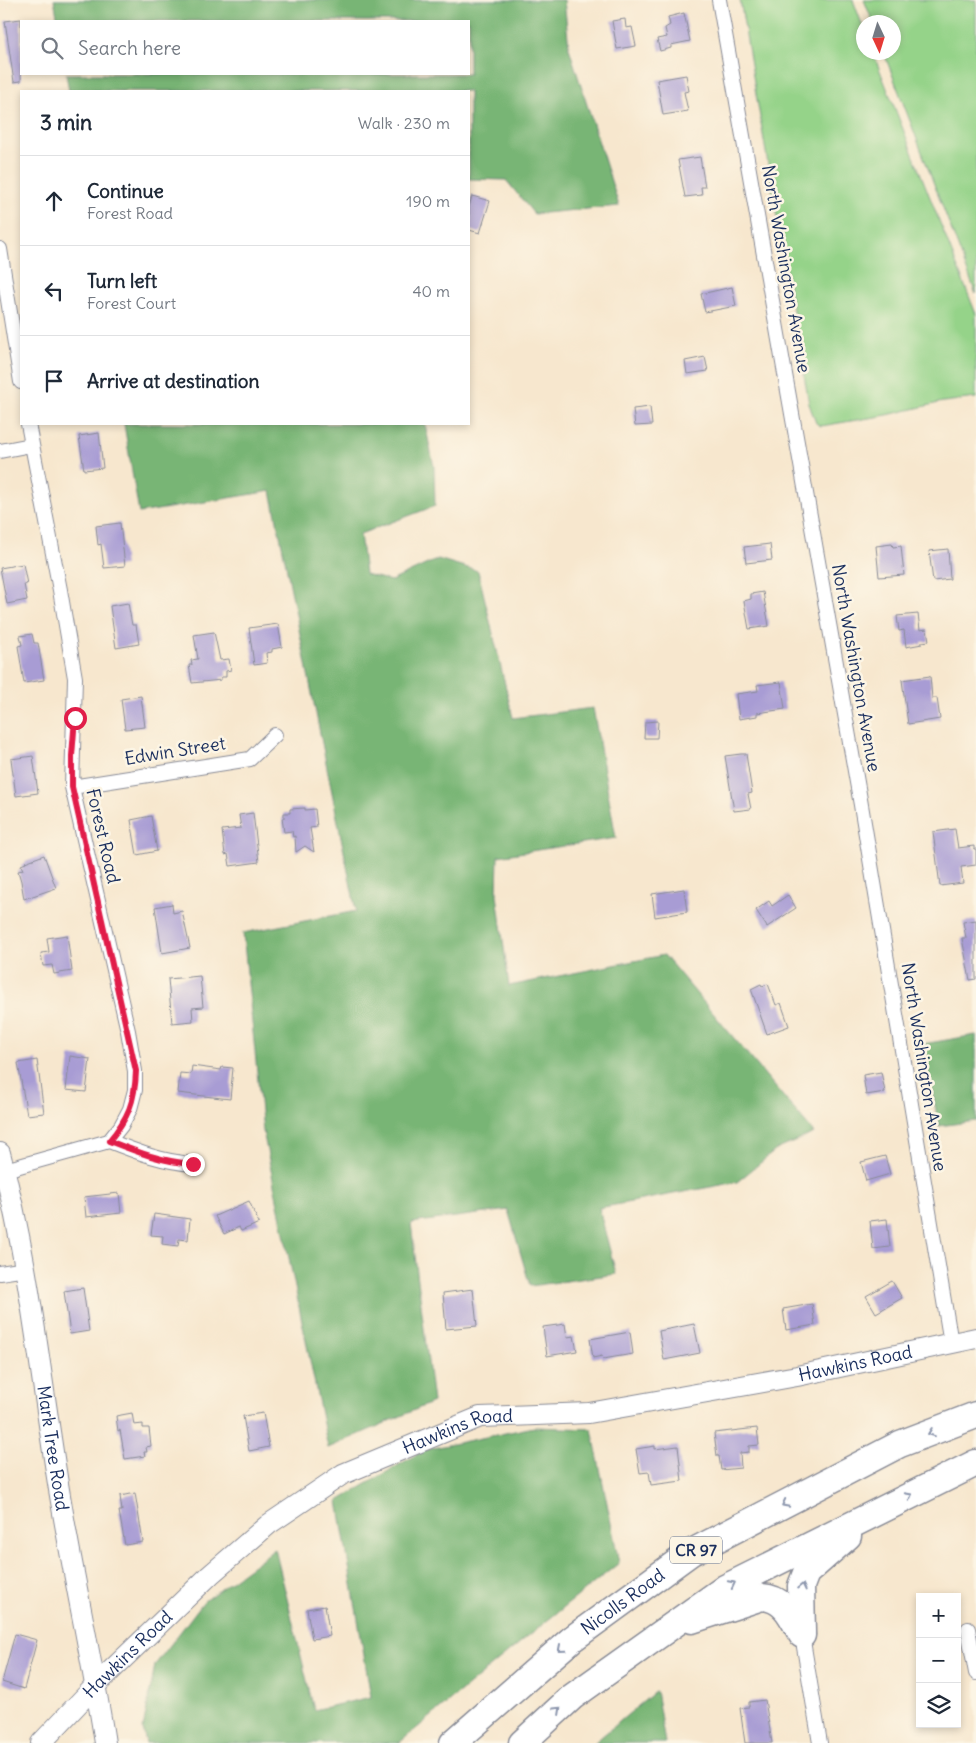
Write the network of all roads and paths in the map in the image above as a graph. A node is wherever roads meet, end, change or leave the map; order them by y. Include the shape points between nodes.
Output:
1 (719, 0) edge
2 (0, 249) edge
3 (20, 376) edge
4 (28, 425) edge
5 (31, 445) junction
6 (0, 450) edge
7 (274, 735) dead end
8 (72, 787) junction
9 (109, 1141) junction
10 (2, 1162) edge
11 (193, 1164) dead end
12 (26, 1269) junction
13 (0, 1273) edge
14 (976, 1338) edge
15 (951, 1343) junction
16 (976, 1415) edge
17 (976, 1463) edge
18 (871, 1515) junction
19 (668, 1628) junction
20 (968, 1629) dead end
21 (802, 1635) junction
22 (976, 1673) edge
23 (96, 1685) junction
24 (41, 1743) edge
25 (105, 1743) edge
26 (453, 1743) edge
27 (522, 1743) edge
28 (820, 1743) edge

1 - 15 street, North Washington Avenue via 878,904
2 - 3 street
4 - 5 street, Forest Road
5 - 6 street
5 - 8 street, Forest Road via 75,678
7 - 8 street, Edwin Street via 250,758
8 - 9 street, Forest Road via 136,1071 130,1109
9 - 10 street
9 - 11 street via 155,1158
10 - 12 street, Mark Tree Road
12 - 13 street
12 - 23 street, Mark Tree Road via 56,1473
14 - 15 street, Hawkins Road
15 - 23 street, Hawkins Road via 797,1376 589,1413 480,1417 343,1474 269,1524 210,1574
16 -> 26 highway, Nicolls Road / CR 97 via 900,1444 690,1553 572,1639
18 -> 17 highway, CR 97
19 -> 18 highway, CR 97 via 725,1588
21 -> 18 highway via 801,1586 806,1574
19 - 21 highway via 762,1597 771,1598 786,1609
27 -> 19 highway, CR 97 via 572,1697
20 - 22 street
21 - 28 street
23 - 24 street, Hawkins Road
23 - 25 street, Mark Tree Road

